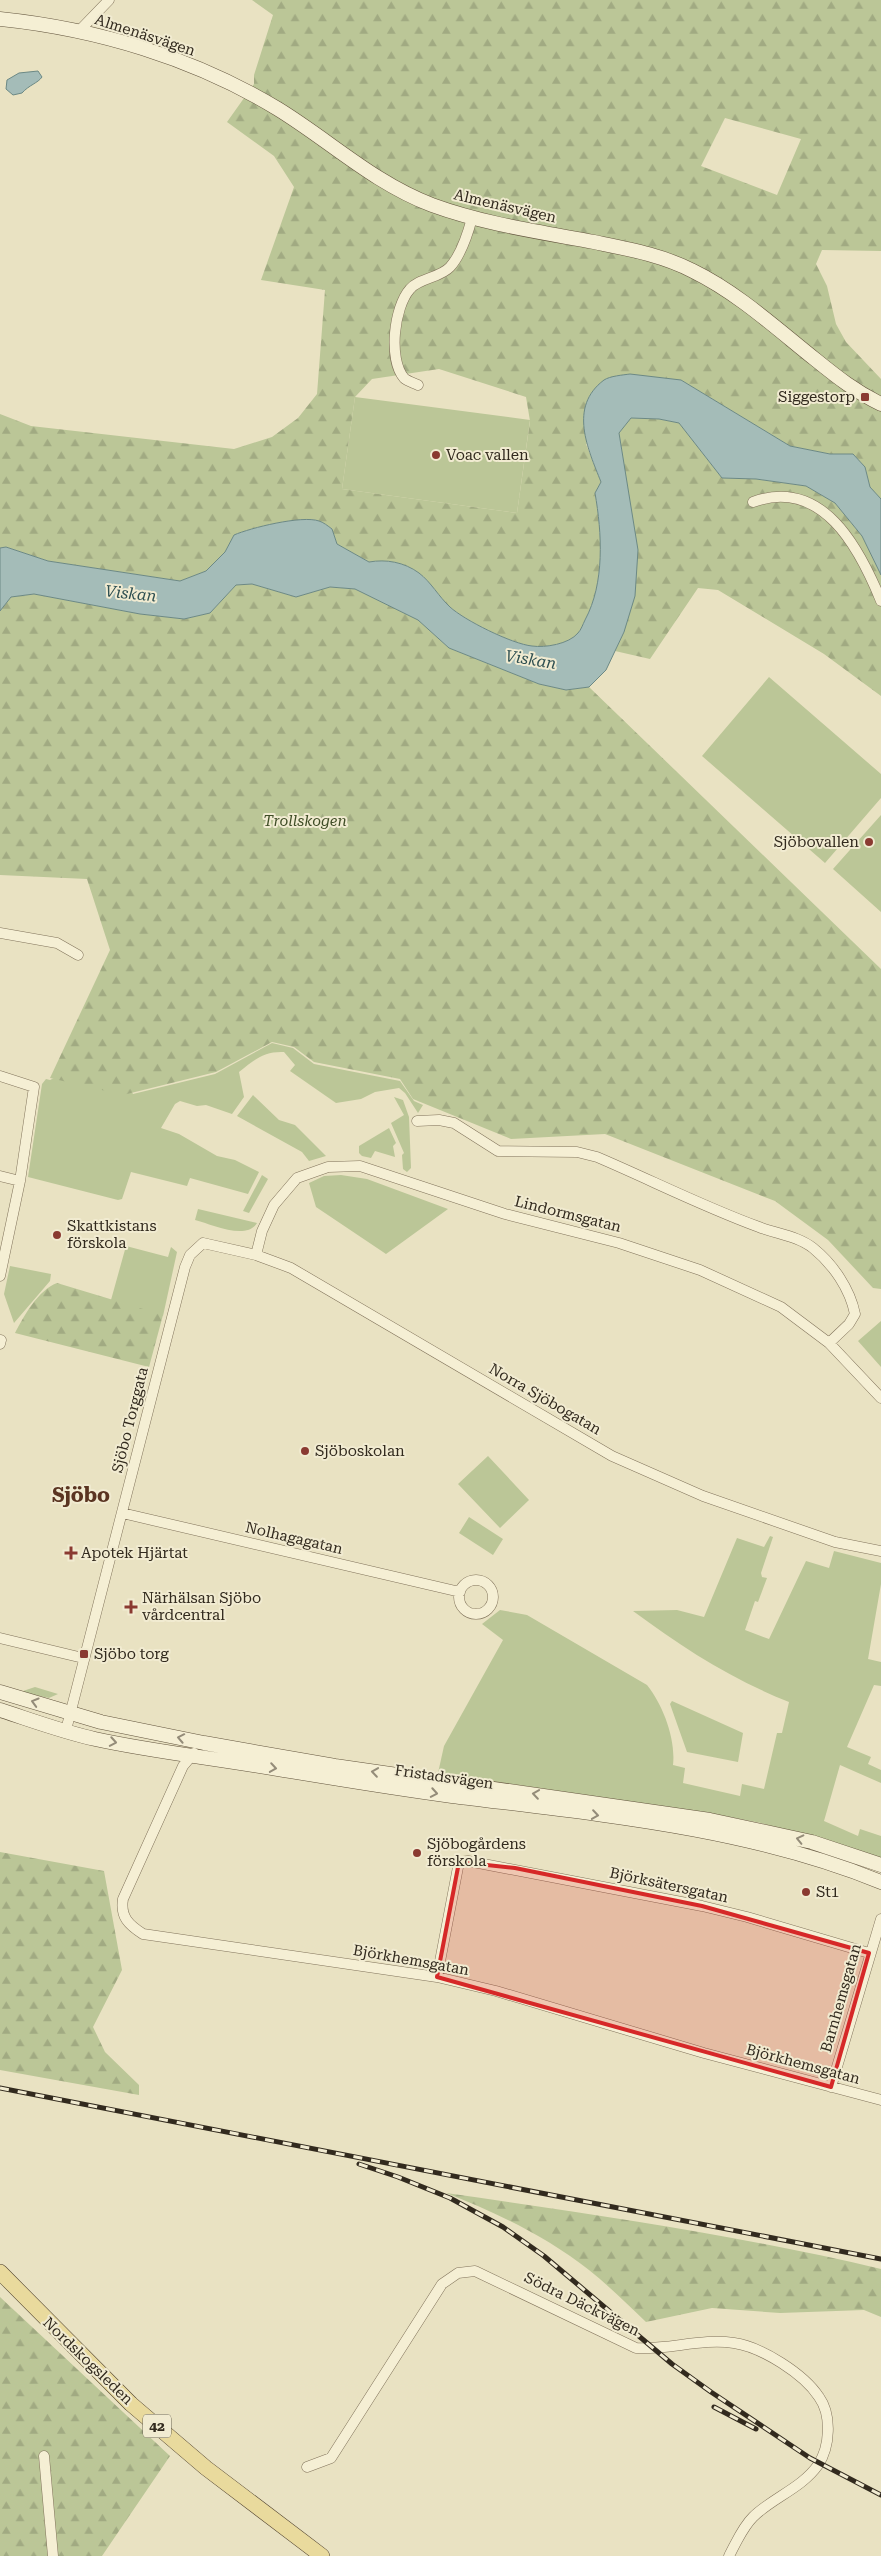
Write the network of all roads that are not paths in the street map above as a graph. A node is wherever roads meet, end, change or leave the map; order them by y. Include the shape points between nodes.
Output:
1 (109, 0) edge
2 (0, 19) edge
3 (80, 30) junction
4 (472, 218) junction
5 (418, 385) dead end
6 (881, 404) edge
7 (754, 502) dead end
8 (881, 601) edge
9 (0, 933) edge
10 (78, 955) dead end
11 (0, 1076) edge
12 (417, 1121) dead end
13 (0, 1176) edge
14 (20, 1181) junction
15 (208, 1242) joint
16 (256, 1255) junction
17 (0, 1276) edge
18 (829, 1343) junction
19 (881, 1398) edge
20 (122, 1513) junction
21 (881, 1551) edge
22 (460, 1592) dead end
23 (0, 1638) edge
24 (84, 1658) junction
25 (0, 1692) edge
26 (0, 1710) edge
27 (70, 1712) junction
28 (66, 1730) junction
29 (204, 1743) junction
30 (192, 1755) junction
31 (881, 1865) edge
32 (881, 1882) edge
33 (881, 1919) edge
34 (869, 1953) junction
35 (437, 1977) junction
36 (831, 2087) junction
37 (881, 2100) edge
38 (0, 2272) edge
39 (44, 2456) dead end
40 (307, 2467) dead end
41 (53, 2556) edge
42 (322, 2556) edge
43 (729, 2556) edge

1 - 3 street
2 - 3 street, Almenäsvägen
3 - 4 street, Almenäsvägen via 133,45 248,91 403,193
4 - 5 street via 459,254 449,269 410,288 402,302 394,331 396,358 404,378
4 - 6 street, Almenäsvägen via 646,253 694,271 758,314 842,382
7 - 8 street via 776,496 798,498 830,517 856,550
9 - 10 street via 57,944
11 - 14 street via 34,1087
12 - 18 street via 454,1123 498,1151 576,1152 598,1157 812,1247 832,1267 852,1298 855,1314
13 - 14 street
14 - 17 street
15 - 16 street, Norra Sjöbogatan
15 - 20 street, Sjöbo Torggata via 196,1248 185,1267
16 - 18 street, Lindormsgatan via 274,1205 296,1178 328,1167 360,1166 505,1214 619,1242 700,1270 781,1307
16 - 21 street, Norra Sjöbogatan via 291,1268 612,1456 703,1496 828,1539
18 - 19 street, Lindormsgatan
20 - 22 street, Nolhagagatan
20 - 24 street, Sjöbo Torggata
23 - 24 street
24 - 27 street, Sjöbo Torggata
27 -> 25 street, Fristadsvägen
26 - 28 street, Fristadsvägen
27 - 28 street, Sjöbo Torggata
29 -> 27 street, Fristadsvägen via 101,1722
28 -> 30 street, Fristadsvägen via 94,1739
29 - 30 street, Björkhemsgatan
31 -> 29 street, Fristadsvägen via 812,1842 710,1820 335,1766
30 -> 32 street, Fristadsvägen via 449,1796 642,1821 784,1850
30 - 35 street, Björkhemsgatan via 183,1766 123,1899 124,1918 130,1925 149,1935
33 - 34 street, Barnhemsgatan
34 - 35 street, Björksätersgatan via 702,1906 468,1860 459,1862
34 - 36 street, Barnhemsgatan
35 - 36 street, Björkhemsgatan
36 - 37 street, Björkhemsgatan
38 - 42 main road, Nordskogsleden / 42 via 131,2404 221,2480
39 - 41 street
40 - 43 street, Södra Däckvägen via 331,2458 442,2284 458,2273 475,2271 636,2348 720,2341 735,2343 766,2354 812,2388 826,2411 827,2442 823,2455 807,2476 753,2518

